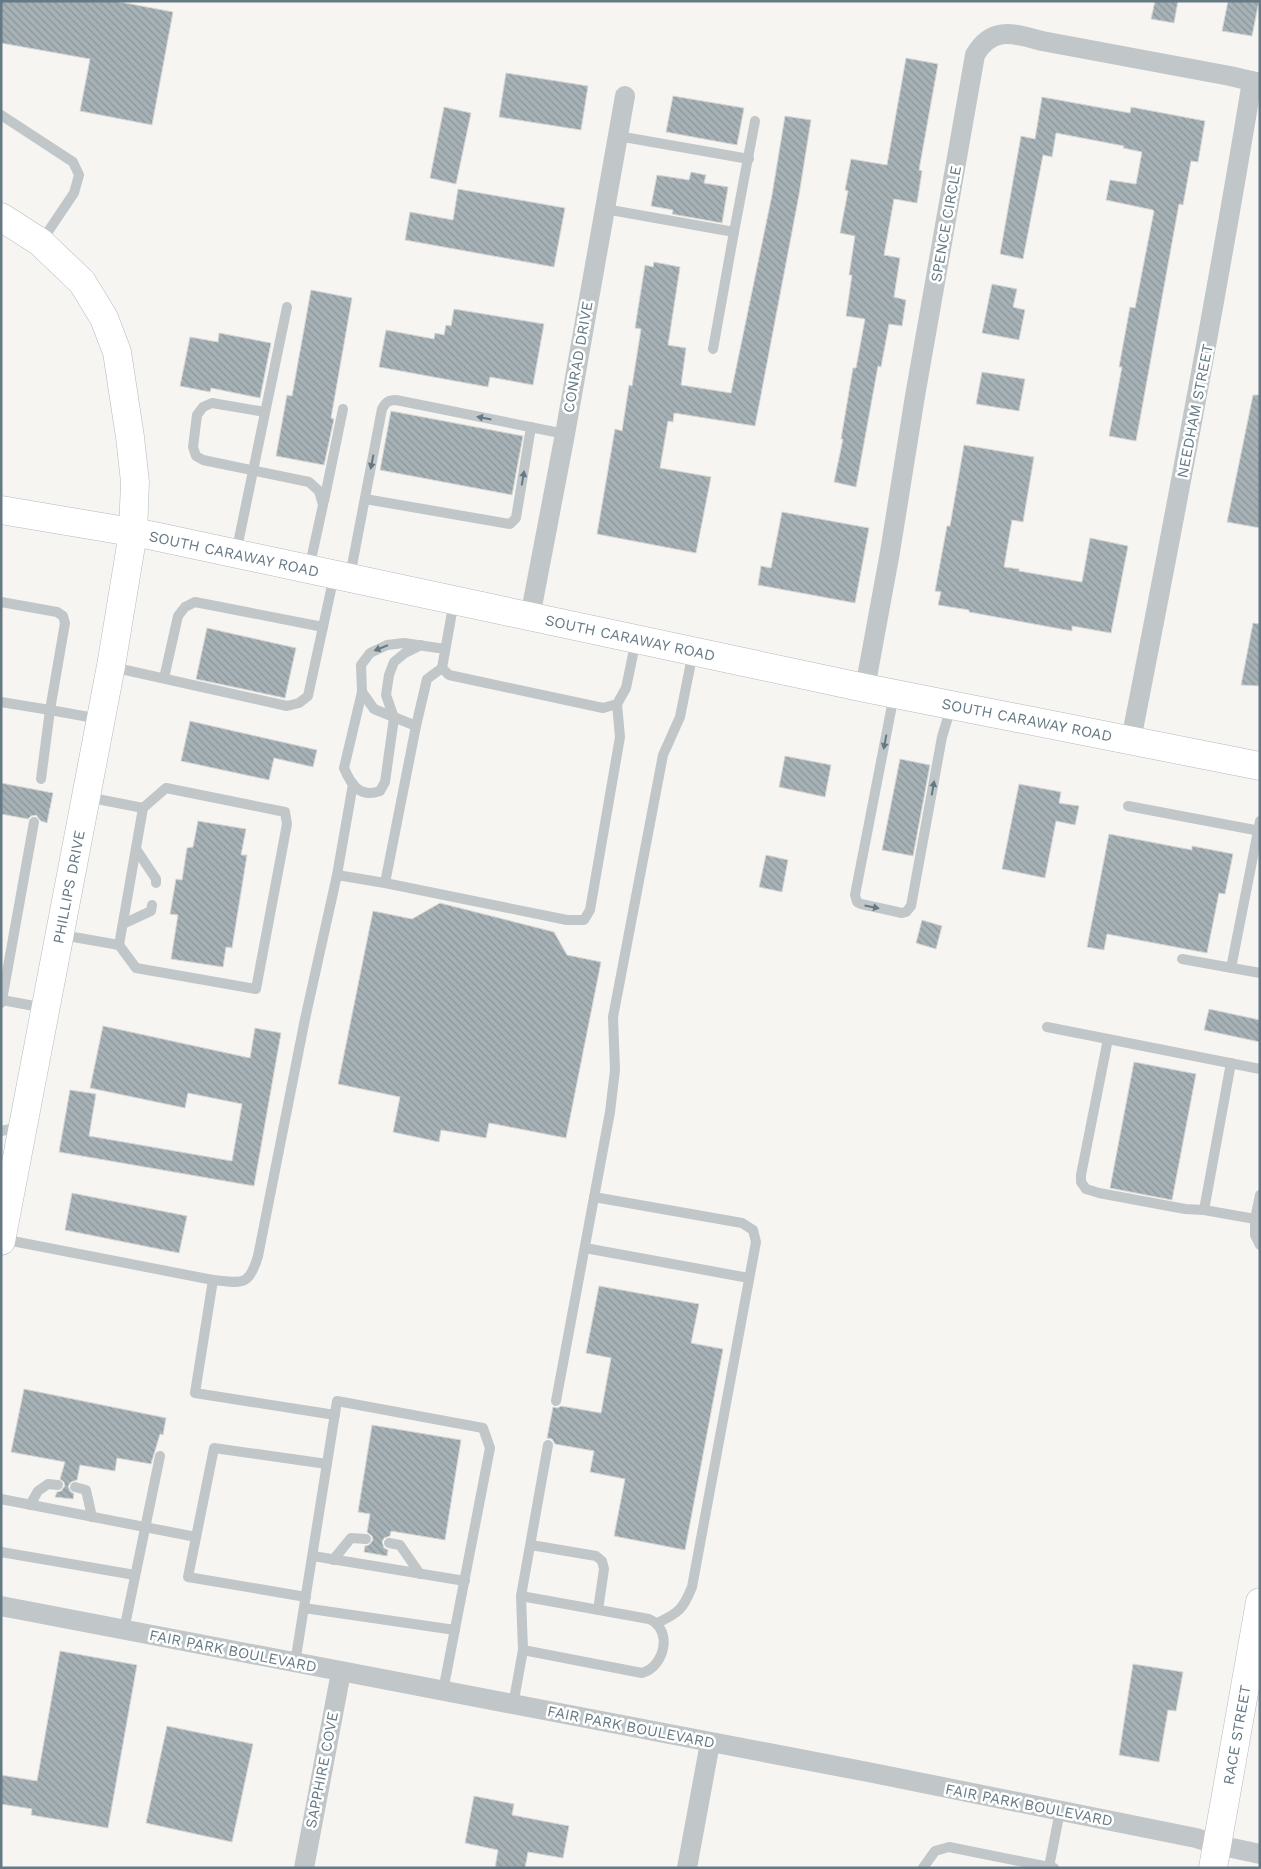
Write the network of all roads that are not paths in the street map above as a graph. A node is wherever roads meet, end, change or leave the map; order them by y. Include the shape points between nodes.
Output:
1 (1256, 82) edge
2 (625, 96) dead end
3 (1, 115) edge
4 (755, 121) dead end
5 (618, 136) junction
6 (749, 159) junction
7 (605, 209) junction
8 (1, 217) edge
9 (734, 232) junction
10 (40, 242) junction
11 (287, 307) dead end
12 (712, 349) dead end
13 (343, 409) dead end
14 (265, 412) junction
15 (532, 427) junction
16 (565, 434) junction
17 (253, 470) junction
18 (365, 499) junction
19 (323, 504) junction
20 (1, 510) edge
21 (133, 532) junction
22 (236, 554) junction
23 (331, 575) junction
24 (454, 601) junction
25 (1, 602) edge
26 (530, 617) junction
27 (323, 627) junction
28 (636, 639) junction
29 (421, 645) junction
30 (446, 649) junction
31 (694, 651) junction
32 (111, 666) junction
33 (442, 668) junction
34 (164, 678) junction
35 (865, 688) junction
36 (362, 692) junction
37 (894, 694) junction
38 (1, 702) edge
39 (617, 704) junction
40 (951, 705) junction
41 (50, 710) junction
42 (394, 718) junction
43 (101, 719) junction
44 (416, 726) junction
45 (1131, 740) junction
46 (1260, 766) edge
47 (41, 779) dead end
48 (353, 784) junction
49 (86, 797) junction
50 (1128, 806) dead end
51 (144, 808) junction
52 (34, 822) dead end
53 (1259, 827) edge
54 (136, 849) junction
55 (337, 875) junction
56 (156, 883) dead end
57 (386, 884) junction
58 (152, 905) dead end
59 (123, 924) junction
60 (61, 935) junction
61 (119, 945) junction
62 (1182, 959) dead end
63 (1231, 968) junction
64 (1260, 973) edge
65 (2, 1002) edge
66 (46, 1008) junction
67 (1047, 1027) dead end
68 (1108, 1039) junction
69 (1230, 1063) junction
70 (1260, 1069) edge
71 (12, 1129) edge
72 (1260, 1195) edge
73 (594, 1197) junction
74 (1204, 1210) junction
75 (1255, 1219) junction
76 (1, 1240) edge
77 (1260, 1245) edge
78 (585, 1248) junction
79 (749, 1278) junction
80 (213, 1280) junction
81 (556, 1401) dead end
82 (335, 1416) junction
83 (548, 1445) dead end
84 (160, 1456) dead end
85 (327, 1464) junction
86 (58, 1485) dead end
87 (75, 1487) dead end
88 (1, 1499) edge
89 (30, 1505) junction
90 (92, 1517) junction
91 (145, 1527) junction
92 (196, 1537) junction
93 (366, 1539) dead end
94 (389, 1543) dead end
95 (531, 1545) junction
96 (1, 1552) edge
97 (313, 1556) junction
98 (333, 1560) junction
99 (420, 1574) junction
100 (135, 1575) junction
101 (465, 1581) junction
102 (521, 1596) junction
103 (305, 1602) junction
104 (1260, 1602) edge
105 (1, 1606) edge
106 (598, 1610) junction
107 (657, 1622) junction
108 (124, 1630) junction
109 (455, 1630) junction
110 (523, 1650) junction
111 (295, 1663) junction
112 (341, 1672) junction
113 (443, 1691) junction
114 (513, 1704) junction
115 (710, 1743) junction
116 (1060, 1811) junction
117 (1260, 1854) edge
118 (1216, 1857) edge
119 (1051, 1867) edge
120 (304, 1868) edge
121 (686, 1868) edge
122 (923, 1868) edge

1 - 35 street, SPENCE CIRCLE via 1012,33 993,36 981,45 976,55
1 - 45 street, NEEDHAM STREET
2 - 5 street, CONRAD DRIVE
3 - 10 lane via 73,162 79,175 74,193
4 - 6 lane
5 - 6 lane
5 - 7 street, CONRAD DRIVE
6 - 9 lane
7 - 9 lane
7 - 16 street, CONRAD DRIVE
8 - 10 street, PHILLIPS DRIVE
9 - 12 lane
10 - 21 street, PHILLIPS DRIVE via 82,282 104,318 117,352 135,482
11 - 14 lane
13 - 19 lane
14 - 17 lane
14 - 17 lane via 212,403 197,415 193,447 196,456
15 - 16 lane
18 -> 15 lane via 510,524 516,518
15 -> 18 lane via 389,400 382,409
16 - 26 street, CONRAD DRIVE
17 - 19 lane via 309,482 319,491
17 - 22 lane
18 - 23 lane
19 - 23 lane
20 - 21 street, SOUTH CARAWAY ROAD
21 - 22 street, SOUTH CARAWAY ROAD
21 - 32 street, PHILLIPS DRIVE
22 - 23 street, SOUTH CARAWAY ROAD
23 - 24 street, SOUTH CARAWAY ROAD
23 - 27 lane
24 - 26 street, SOUTH CARAWAY ROAD
24 - 30 lane
25 - 41 lane via 57,612 63,616 65,623
26 - 28 street, SOUTH CARAWAY ROAD
27 - 34 lane via 194,602 178,616
27 - 34 lane via 308,696 299,703 286,706
28 - 31 street, SOUTH CARAWAY ROAD
28 - 39 lane via 626,688
29 - 30 lane
29 -> 36 lane via 404,642 370,653 360,665
29 - 42 lane via 394,662 388,675 386,694
30 - 33 lane
31 - 35 street, SOUTH CARAWAY ROAD
31 - 73 lane via 680,717 663,755 613,1017 616,1070
32 - 34 lane
32 - 43 street, PHILLIPS DRIVE
33 - 39 lane via 449,675 602,708
33 - 44 lane via 427,679
35 - 37 street, SOUTH CARAWAY ROAD
36 - 42 lane via 374,709
36 - 48 lane via 344,768
37 - 40 street, SOUTH CARAWAY ROAD
37 -> 40 lane via 855,895 861,904 894,911 906,912 913,901 942,737
38 - 41 lane
39 - 57 lane via 620,737 590,910 584,920 567,920
40 - 45 street, SOUTH CARAWAY ROAD
41 - 43 lane
41 - 47 lane
42 - 44 lane
42 - 48 lane via 385,782 380,791 372,794 358,790
43 - 49 street, PHILLIPS DRIVE
44 - 57 lane
45 - 46 street, SOUTH CARAWAY ROAD
48 - 55 lane
49 - 51 lane
49 - 60 street, PHILLIPS DRIVE
50 - 53 lane
51 - 54 lane
51 - 61 lane via 166,788 285,812 288,824 256,989 136,968
52 - 65 lane
53 - 63 lane
54 - 56 lane
54 - 59 lane
55 - 57 lane
55 - 80 lane via 253,1273 246,1281
58 - 59 lane via 151,911
59 - 61 lane
60 - 61 lane
60 - 66 street, PHILLIPS DRIVE
62 - 63 lane
63 - 64 lane
65 - 66 lane
66 - 71 street, PHILLIPS DRIVE
67 - 68 lane
68 - 69 lane
68 - 74 lane via 1081,1182 1086,1190
69 - 70 lane
69 - 74 lane
71 - 76 street, PHILLIPS DRIVE
72 - 75 lane
73 - 78 lane
73 - 79 lane via 742,1223 753,1230 756,1242
74 - 75 lane
75 - 77 lane via 1255,1235
76 - 80 lane
78 - 79 lane
78 - 81 lane
79 - 107 lane via 692,1587 686,1604 674,1615
80 - 82 lane via 195,1393
82 - 85 lane
82 - 101 lane via 337,1401 483,1428 490,1448
83 - 95 lane
84 - 91 lane
85 - 92 lane via 214,1448
85 - 97 lane
86 - 89 lane via 48,1484 38,1491
87 - 90 lane via 86,1490
88 - 89 lane
89 - 90 lane
90 - 91 lane
91 - 92 lane
91 - 100 lane
92 - 103 lane via 188,1577
93 - 98 lane via 351,1538
94 - 99 lane via 400,1545
95 - 102 lane
95 - 106 lane via 596,1556 602,1561 604,1569
96 - 100 lane
97 - 98 lane
97 - 103 lane
98 - 99 lane
99 - 101 lane
100 - 108 lane
101 - 109 lane
102 - 106 lane
102 - 110 lane
103 - 109 lane
103 - 111 lane
104 - 118 street, RACE STREET
105 - 108 street, FAIR PARK BOULEVARD
106 - 107 lane
107 - 110 lane via 663,1630 664,1639 660,1660 651,1670 642,1673
108 - 111 street, FAIR PARK BOULEVARD
109 - 113 lane
110 - 114 lane
111 - 112 street, FAIR PARK BOULEVARD
112 - 113 street, FAIR PARK BOULEVARD
112 - 120 street, SAPPHIRE COVE
113 - 114 street, FAIR PARK BOULEVARD
114 - 115 street, FAIR PARK BOULEVARD
115 - 116 street, FAIR PARK BOULEVARD
115 - 121 street
116 - 118 street, FAIR PARK BOULEVARD via 1196,1838
116 - 119 lane
117 - 118 street, FAIR PARK BOULEVARD
119 - 122 lane via 949,1847 935,1851

